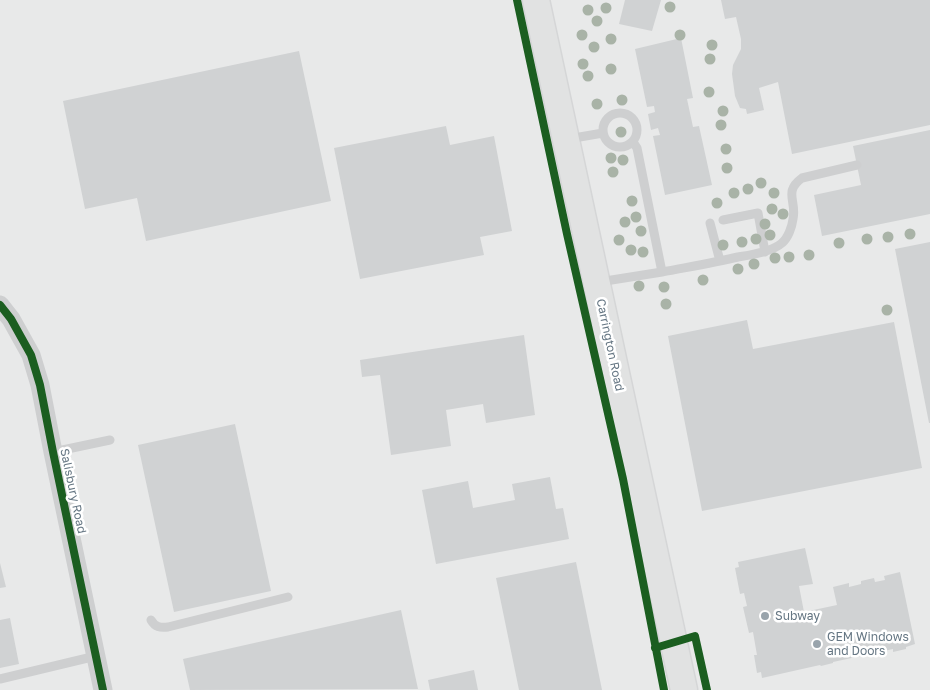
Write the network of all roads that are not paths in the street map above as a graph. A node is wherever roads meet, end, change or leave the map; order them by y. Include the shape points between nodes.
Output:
1 (536, 0) edge
2 (602, 133) junction
3 (566, 139) junction
4 (633, 142) junction
5 (857, 165) dead end
6 (723, 220) dead end
7 (710, 222) dead end
8 (765, 252) junction
9 (720, 261) junction
10 (662, 272) junction
11 (596, 282) junction
12 (0, 305) edge
13 (110, 440) dead end
14 (53, 452) junction
15 (288, 597) dead end
16 (151, 620) dead end
17 (96, 656) junction
18 (0, 680) edge
19 (103, 690) edge
20 (684, 690) edge

1 - 3 main road, Carrington Road
2 - 3 lane
2 - 4 lane via 608,143 618,148
2 - 4 lane via 608,117 625,114 636,126
3 - 11 main road, Carrington Road
4 - 10 lane
5 - 8 lane via 797,182 791,192 792,227 781,244
6 - 8 lane via 758,213
7 - 9 lane
8 - 9 lane
9 - 10 lane
10 - 11 lane
11 - 20 main road, Carrington Road
12 - 14 street, Salisbury Road via 31,355
13 - 14 lane
14 - 17 street, Salisbury Road
15 - 16 lane via 168,627 159,627
17 - 18 lane
17 - 19 street, Salisbury Road

